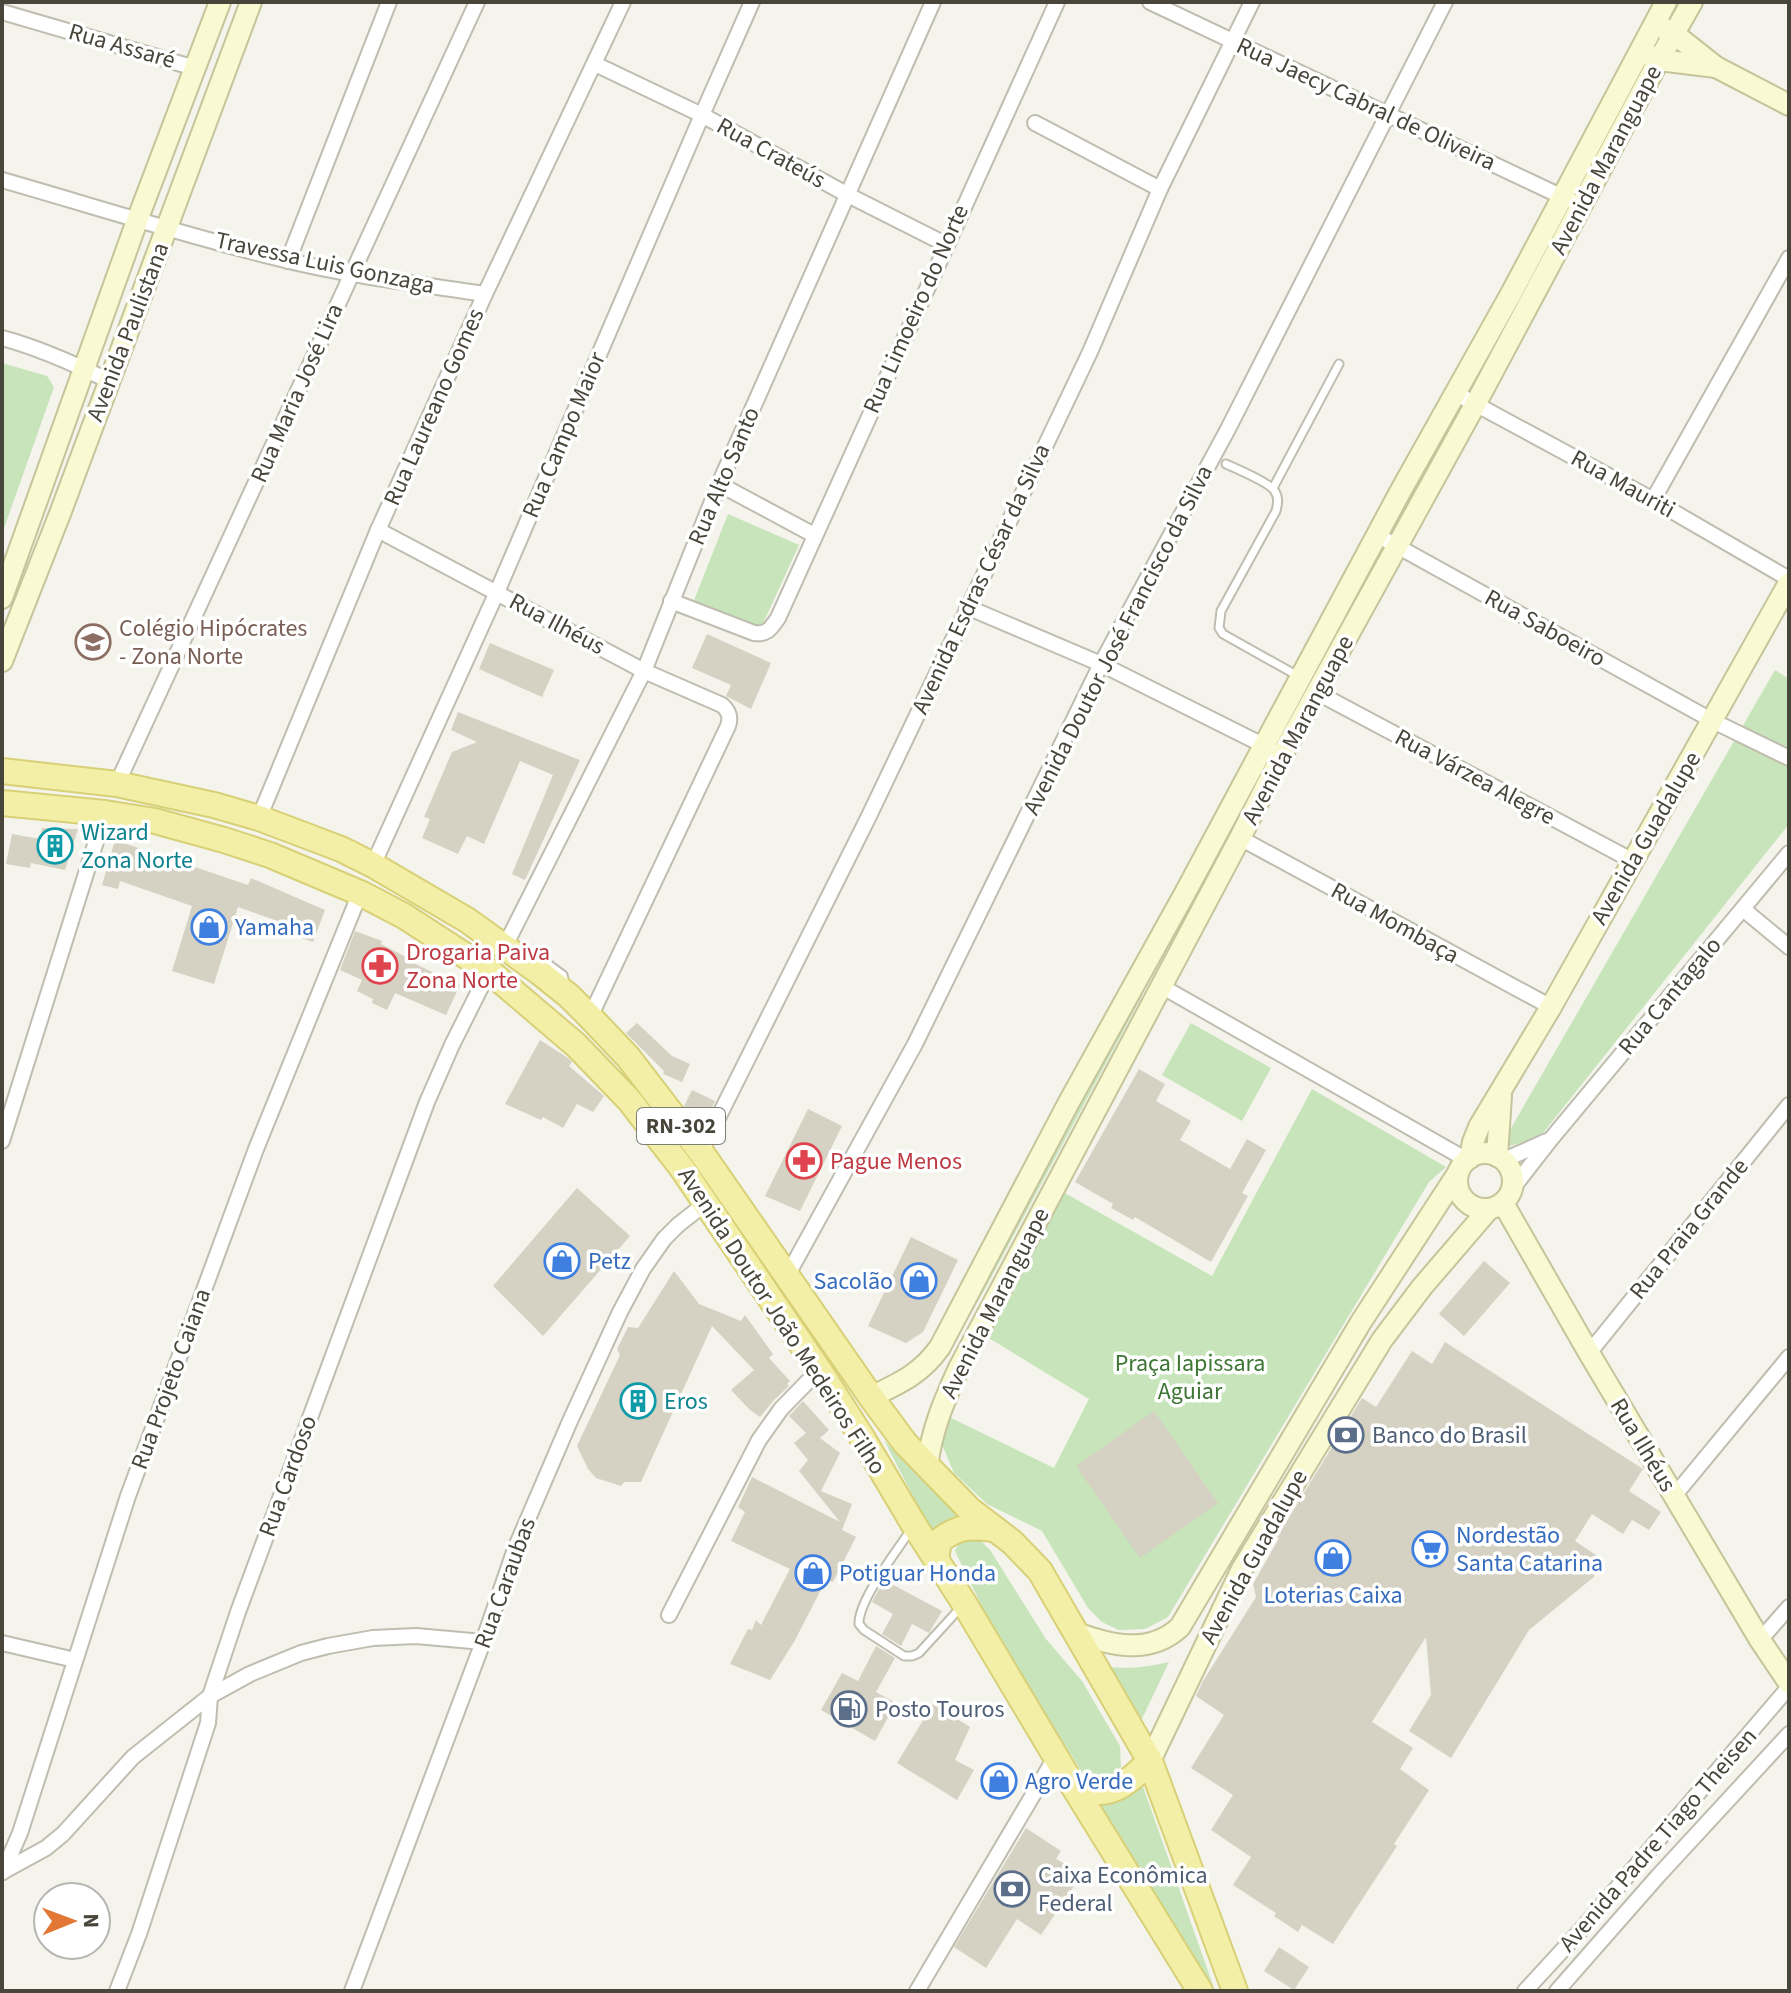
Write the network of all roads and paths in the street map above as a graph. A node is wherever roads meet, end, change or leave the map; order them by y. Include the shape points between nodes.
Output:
1 (220, 2) edge
2 (251, 2) edge
3 (389, 2) edge
4 (477, 2) edge
5 (623, 2) edge
6 (752, 2) edge
7 (933, 2) edge
8 (1057, 2) edge
9 (1150, 2) edge
10 (1252, 2) edge
11 (1445, 2) edge
12 (1666, 2) edge
13 (1692, 2) edge
14 (2, 12) edge
15 (1654, 23) junction
16 (1673, 33) junction
17 (1233, 42) junction
18 (1639, 50) junction
19 (1659, 60) junction
20 (595, 64) junction
21 (1716, 67) junction
22 (195, 68) junction
23 (1789, 105) edge
24 (1388, 113) junction
25 (702, 115) junction
26 (1035, 123) dead end
27 (2, 180) edge
28 (1160, 189) junction
29 (848, 195) junction
30 (1562, 196) junction
31 (1582, 206) junction
32 (138, 218) junction
33 (166, 228) junction
34 (945, 244) junction
35 (1789, 258) edge
36 (288, 261) junction
37 (351, 273) junction
38 (485, 294) junction
39 (2, 338) edge
40 (1339, 364) dead end
41 (85, 369) junction
42 (109, 381) junction
43 (1455, 393) junction
44 (1476, 403) junction
45 (1226, 464) dead end
46 (719, 484) junction
47 (1273, 488) junction
48 (1653, 500) junction
49 (34, 510) junction
50 (378, 530) junction
51 (814, 535) junction
52 (1377, 535) junction
53 (1397, 546) junction
54 (1789, 581) edge
55 (497, 592) junction
56 (2, 598) edge
57 (671, 601) junction
58 (967, 607) junction
59 (2, 636) edge
60 (2, 661) edge
61 (1101, 664) junction
62 (644, 671) junction
63 (1300, 677) junction
64 (1316, 692) junction
65 (1713, 721) junction
66 (1273, 750) junction
67 (1789, 758) edge
68 (2, 771) edge
69 (117, 784) junction
70 (2, 803) edge
71 (105, 813) junction
72 (259, 818) junction
73 (1240, 838) junction
74 (1789, 853) edge
75 (1633, 861) junction
76 (373, 865) junction
77 (360, 893) junction
78 (1185, 893) junction
79 (1743, 909) junction
80 (1789, 947) edge
81 (509, 949) junction
82 (489, 971) junction
83 (1161, 986) junction
84 (1551, 1007) junction
85 (590, 1017) junction
86 (1501, 1092) junction
87 (1789, 1105) edge
88 (1551, 1139) junction
89 (2, 1141) edge
90 (701, 1152) junction
91 (1500, 1158) junction
92 (1465, 1164) junction
93 (1501, 1201) junction
94 (706, 1203) junction
95 (787, 1276) junction
96 (950, 1327) junction
97 (974, 1340) junction
98 (1589, 1353) junction
99 (1789, 1357) edge
100 (819, 1370) junction
101 (871, 1397) junction
102 (927, 1468) junction
103 (1264, 1487) junction
104 (1674, 1496) junction
105 (914, 1525) junction
106 (993, 1529) junction
107 (936, 1559) junction
108 (1242, 1569) junction
109 (964, 1603) junction
110 (1789, 1607) edge
111 (669, 1615) dead end
112 (1074, 1632) junction
113 (1760, 1640) junction
114 (483, 1642) junction
115 (2, 1643) edge
116 (75, 1660) junction
117 (1789, 1681) edge
118 (210, 1696) junction
119 (1789, 1734) edge
120 (1056, 1756) junction
121 (1150, 1761) junction
122 (1072, 1784) junction
123 (3, 1872) edge
124 (1220, 1947) junction
125 (117, 1991) edge
126 (352, 1991) edge
127 (917, 1991) edge
128 (1200, 1991) edge
129 (1235, 1991) edge
130 (1248, 1991) edge
131 (1525, 1991) edge
132 (1557, 1991) edge

1 - 22 main road, Avenida Paulistana
2 - 33 main road, Avenida Paulistana
3 - 36 street
4 - 37 street, Rua Maria José Lira
5 - 20 street, Rua Laureano Gomes
6 - 25 street, Rua Campo Maior
7 - 29 street, Rua Alto Santo
8 - 34 street, Rua Limoeiro do Norte
9 - 17 street, Rua Jaecy Cabral de Oliveira
10 - 17 street, Avenida Esdras César da Silva
11 - 24 street, Avenida Doutor José Francisco da Silva
12 - 15 main road, Avenida Maranguape
13 - 16 main road, Avenida Maranguape
14 - 22 street, Rua Assaré
15 - 16 main road
15 - 18 main road, Avenida Maranguape
16 - 19 main road, Avenida Maranguape
16 - 21 main road
17 - 24 street, Rua Jaecy Cabral de Oliveira
17 - 28 street, Avenida Esdras César da Silva
18 - 19 main road
18 - 30 main road, Avenida Maranguape
19 - 21 main road
19 - 31 main road, Avenida Maranguape
20 - 25 street, Rua Crateús
20 - 38 street, Rua Laureano Gomes
21 - 23 main road
22 - 32 main road, Avenida Paulistana
24 - 30 street, Rua Jaecy Cabral de Oliveira
24 - 61 street, Avenida Doutor José Francisco da Silva via 1228,429
25 - 29 street, Rua Crateús
25 - 55 street, Rua Campo Maior
26 - 28 street
27 - 32 street, Travessa Luis Gonzaga
28 - 58 street, Avenida Esdras César da Silva via 1090,352
29 - 34 street, Rua Crateús
29 - 46 street, Rua Alto Santo
30 - 31 street, Rua Jaecy Cabral de Oliveira
30 - 43 main road, Avenida Maranguape
31 - 44 main road, Avenida Maranguape
32 - 33 street, Travessa Luis Gonzaga
32 - 41 main road, Avenida Paulistana
33 - 36 street, Travessa Luis Gonzaga
33 - 42 main road, Avenida Paulistana
34 - 51 street, Rua Limoeiro do Norte
35 - 48 street
36 - 37 street, Travessa Luis Gonzaga
37 - 38 street, Travessa Luis Gonzaga
37 - 69 street, Rua Maria José Lira
38 - 50 street, Rua Laureano Gomes
39 - 41 street
40 - 47 lane
41 - 42 street
41 - 49 main road, Avenida Paulistana
42 - 60 main road, Avenida Paulistana
43 - 44 street, Rua Mauriti
43 - 52 main road, Avenida Maranguape
44 - 48 street, Rua Mauriti
44 - 53 main road, Avenida Maranguape
45 - 47 lane
46 - 51 street
46 - 57 street, Rua Alto Santo
47 - 63 lane via 1276,511 1221,611 1219,628
48 - 54 street, Rua Mauriti
49 - 56 main road, Avenida Paulistana
49 - 59 main road via 39,530 35,551
50 - 55 street, Rua Ilhéus
50 - 72 street, Rua Laureano Gomes
51 - 57 street, Rua Limoeiro do Norte via 767,632 754,633
52 - 53 street, Rua Saboeiro
52 - 63 main road, Avenida Maranguape
53 - 64 main road, Avenida Maranguape
53 - 65 street, Rua Saboeiro
54 - 65 main road, Avenida Guadalupe
55 - 62 street, Rua Ilhéus
55 - 76 street, Rua Campo Maior
57 - 62 street, Rua Alto Santo
58 - 61 street
58 - 90 street, Avenida Esdras César da Silva
61 - 66 street
61 - 95 street, Avenida Doutor José Francisco da Silva via 915,1044
62 - 81 street, Rua Alto Santo
62 - 85 street, Rua Ilhéus via 722,705 730,720
63 - 66 main road, Avenida Maranguape
64 - 66 main road, Avenida Maranguape
64 - 75 street, Rua Várzea Alegre
65 - 67 street, Rua Saboeiro
65 - 75 main road, Avenida Guadalupe
66 - 73 main road, Avenida Maranguape
66 - 78 main road, Avenida Maranguape
68 - 69 main road, Avenida Doutor João Medeiros Filho / RN-302
69 - 72 main road, Avenida Doutor João Medeiros Filho / RN-302
70 - 71 main road, Avenida Doutor João Medeiros Filho / RN-302
71 - 77 main road, Avenida Doutor João Medeiros Filho / RN-302 via 224,840
71 - 89 street
72 - 76 main road, Avenida Doutor João Medeiros Filho / RN-302
73 - 83 main road, Avenida Maranguape
73 - 84 street, Rua Mombaça
74 - 79 street, Rua Cantagalo
75 - 84 main road, Avenida Guadalupe
76 - 81 main road, Avenida Doutor João Medeiros Filho / RN-302
77 - 82 main road, Avenida Doutor João Medeiros Filho / RN-302
77 - 116 street, Rua Projeto Caiana via 256,1149 128,1496
78 - 83 main road via 1182,918 1154,972
78 - 96 main road, Avenida Maranguape
79 - 80 street
79 - 88 street, Rua Cantagalo
81 - 85 main road, Avenida Doutor João Medeiros Filho / RN-302
82 - 94 main road, Avenida Doutor João Medeiros Filho / RN-302 via 576,1045 629,1100
82 - 118 street, Rua Cardoso via 427,1102
83 - 92 street
83 - 97 main road, Avenida Maranguape
84 - 86 main road, Avenida Guadalupe
85 - 90 main road, Avenida Doutor João Medeiros Filho / RN-302
86 - 91 main road, Avenida Guadalupe
86 - 92 main road, Avenida Guadalupe via 1479,1127
87 - 98 street, Rua Praia Grande
88 - 91 street, Rua Cantagalo
88 - 93 street, Rua Cantagalo
90 - 95 main road, Avenida Doutor João Medeiros Filho / RN-302
91 - 92 main road via 1481,1153
91 - 93 main road via 1512,1173
92 - 93 main road via 1457,1181 1461,1196 1473,1207
92 - 103 main road, Avenida Guadalupe via 1361,1322
93 - 98 main road, Rua Ilhéus
93 - 108 main road, Avenida Guadalupe via 1395,1322
94 - 100 main road, Avenida Doutor João Medeiros Filho / RN-302
94 - 114 street, Rua Caraubas via 664,1239 620,1312 515,1549
95 - 101 main road, Avenida Doutor João Medeiros Filho / RN-302
96 - 97 main road
96 - 101 main road, Avenida Maranguape via 930,1362
97 - 102 main road, Avenida Maranguape via 939,1411
98 - 104 main road, Rua Ilhéus
99 - 104 street
100 - 105 main road, Avenida Doutor João Medeiros Filho / RN-302
100 - 111 street via 759,1440
101 - 102 main road, Avenida Doutor João Medeiros Filho / RN-302
102 - 106 main road, Avenida Doutor João Medeiros Filho / RN-302
103 - 108 main road via 1261,1505 1232,1555
103 - 112 main road, Avenida Guadalupe via 1171,1635 1122,1645
104 - 113 main road, Rua Ilhéus
105 - 107 main road, Avenida Doutor João Medeiros Filho / RN-302
105 - 109 lane via 859,1614 859,1624 904,1656 912,1656
106 - 107 main road via 962,1527 939,1541
106 - 112 main road, Avenida Doutor João Medeiros Filho / RN-302 via 1040,1571
107 - 109 main road, Avenida Doutor João Medeiros Filho / RN-302
108 - 121 main road, Avenida Guadalupe
109 - 120 main road, Avenida Doutor João Medeiros Filho / RN-302
110 - 113 street
112 - 121 main road, Avenida Doutor João Medeiros Filho / RN-302
113 - 117 main road, Rua Ilhéus
114 - 118 street via 416,1636 328,1646 250,1674
114 - 126 street, Rua Caraubas
115 - 116 street
116 - 123 street, Rua Projeto Caiana
117 - 131 street, Avenida Padre Tiago Theisen
118 - 123 street via 133,1757 63,1834
118 - 125 street, Rua Cardoso via 208,1723
119 - 132 street, Avenida Padre Tiago Theisen
120 - 122 main road, Avenida Doutor João Medeiros Filho / RN-302
120 - 127 street
121 - 122 main road via 1117,1790 1083,1790
121 - 124 main road, Avenida Doutor João Medeiros Filho / RN-302
122 - 128 main road, Avenida Doutor João Medeiros Filho / RN-302
124 - 129 main road, Avenida Doutor João Medeiros Filho / RN-302
124 - 130 street, Avenida Doutor João Medeiros Filho

